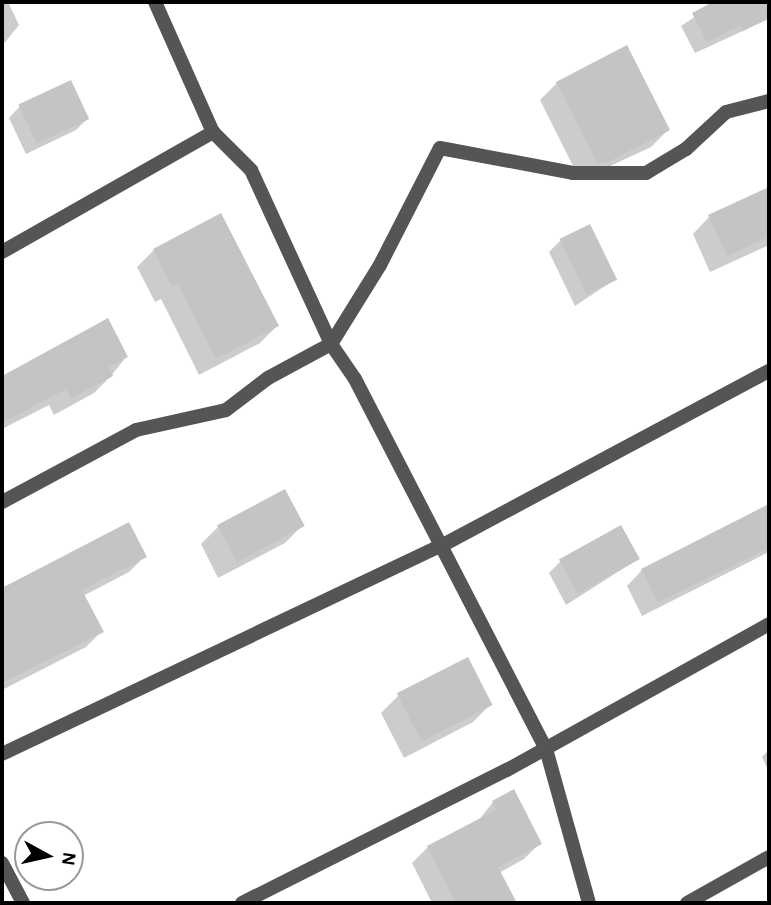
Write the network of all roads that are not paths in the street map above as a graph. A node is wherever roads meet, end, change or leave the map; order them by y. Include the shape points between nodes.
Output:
1 (155, 2) edge
2 (769, 101) edge
3 (213, 132) junction
4 (2, 252) edge
5 (331, 344) junction
6 (769, 371) edge
7 (2, 502) edge
8 (442, 547) junction
9 (769, 624) edge
10 (546, 749) junction
11 (2, 754) edge
12 (769, 857) edge
13 (2, 863) edge
14 (23, 903) edge
15 (242, 903) edge
16 (589, 903) edge
17 (687, 903) edge

1 - 3 street
2 - 5 street via 726,113 686,149 646,173 573,173 440,148 380,265
3 - 4 street
3 - 5 street via 251,170
5 - 7 street via 268,378 226,410 136,430
5 - 8 street via 355,379
6 - 8 street
8 - 10 street
8 - 11 street
9 - 10 street
10 - 15 street
10 - 16 street
12 - 17 street
13 - 14 street

